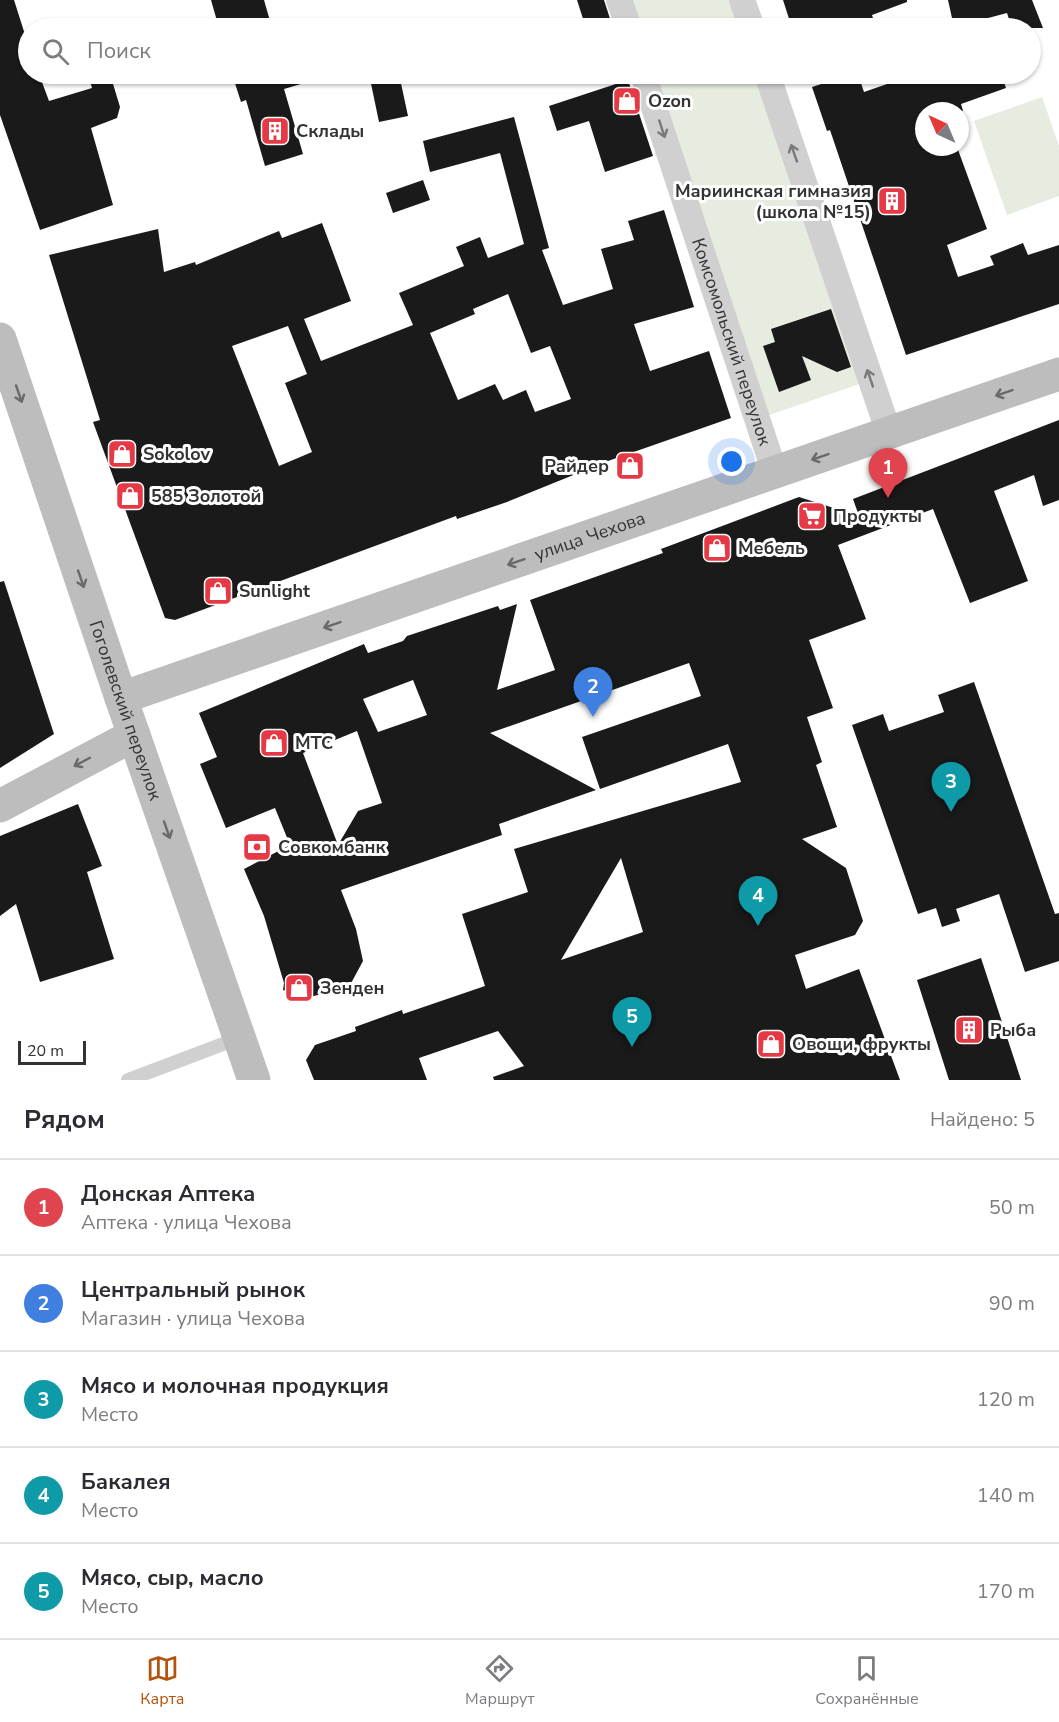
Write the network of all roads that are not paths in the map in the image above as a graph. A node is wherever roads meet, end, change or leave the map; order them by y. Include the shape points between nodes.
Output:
1 (619, 0) edge
2 (742, 0) edge
3 (625, 18) edge
4 (748, 18) edge
5 (647, 84) edge
6 (770, 84) edge
7 (0, 339) edge
8 (1059, 374) edge
9 (889, 433) junction
10 (775, 472) junction
11 (121, 698) junction
12 (134, 735) junction
13 (0, 806) edge
14 (239, 1038) junction
15 (128, 1080) edge
16 (254, 1080) edge

1 - 3 street
2 - 4 street
5 -> 10 street, Комсомольский переулок
9 -> 6 street
7 -> 11 main road, Гоголевский переулок
8 -> 9 main road, улица Чехова
9 -> 10 main road, улица Чехова
10 -> 11 main road, улица Чехова
11 - 12 main road, Гоголевский переулок
12 -> 13 main road
12 -> 14 main road, Гоголевский переулок
14 - 15 lane
14 - 16 main road, Гоголевский переулок

